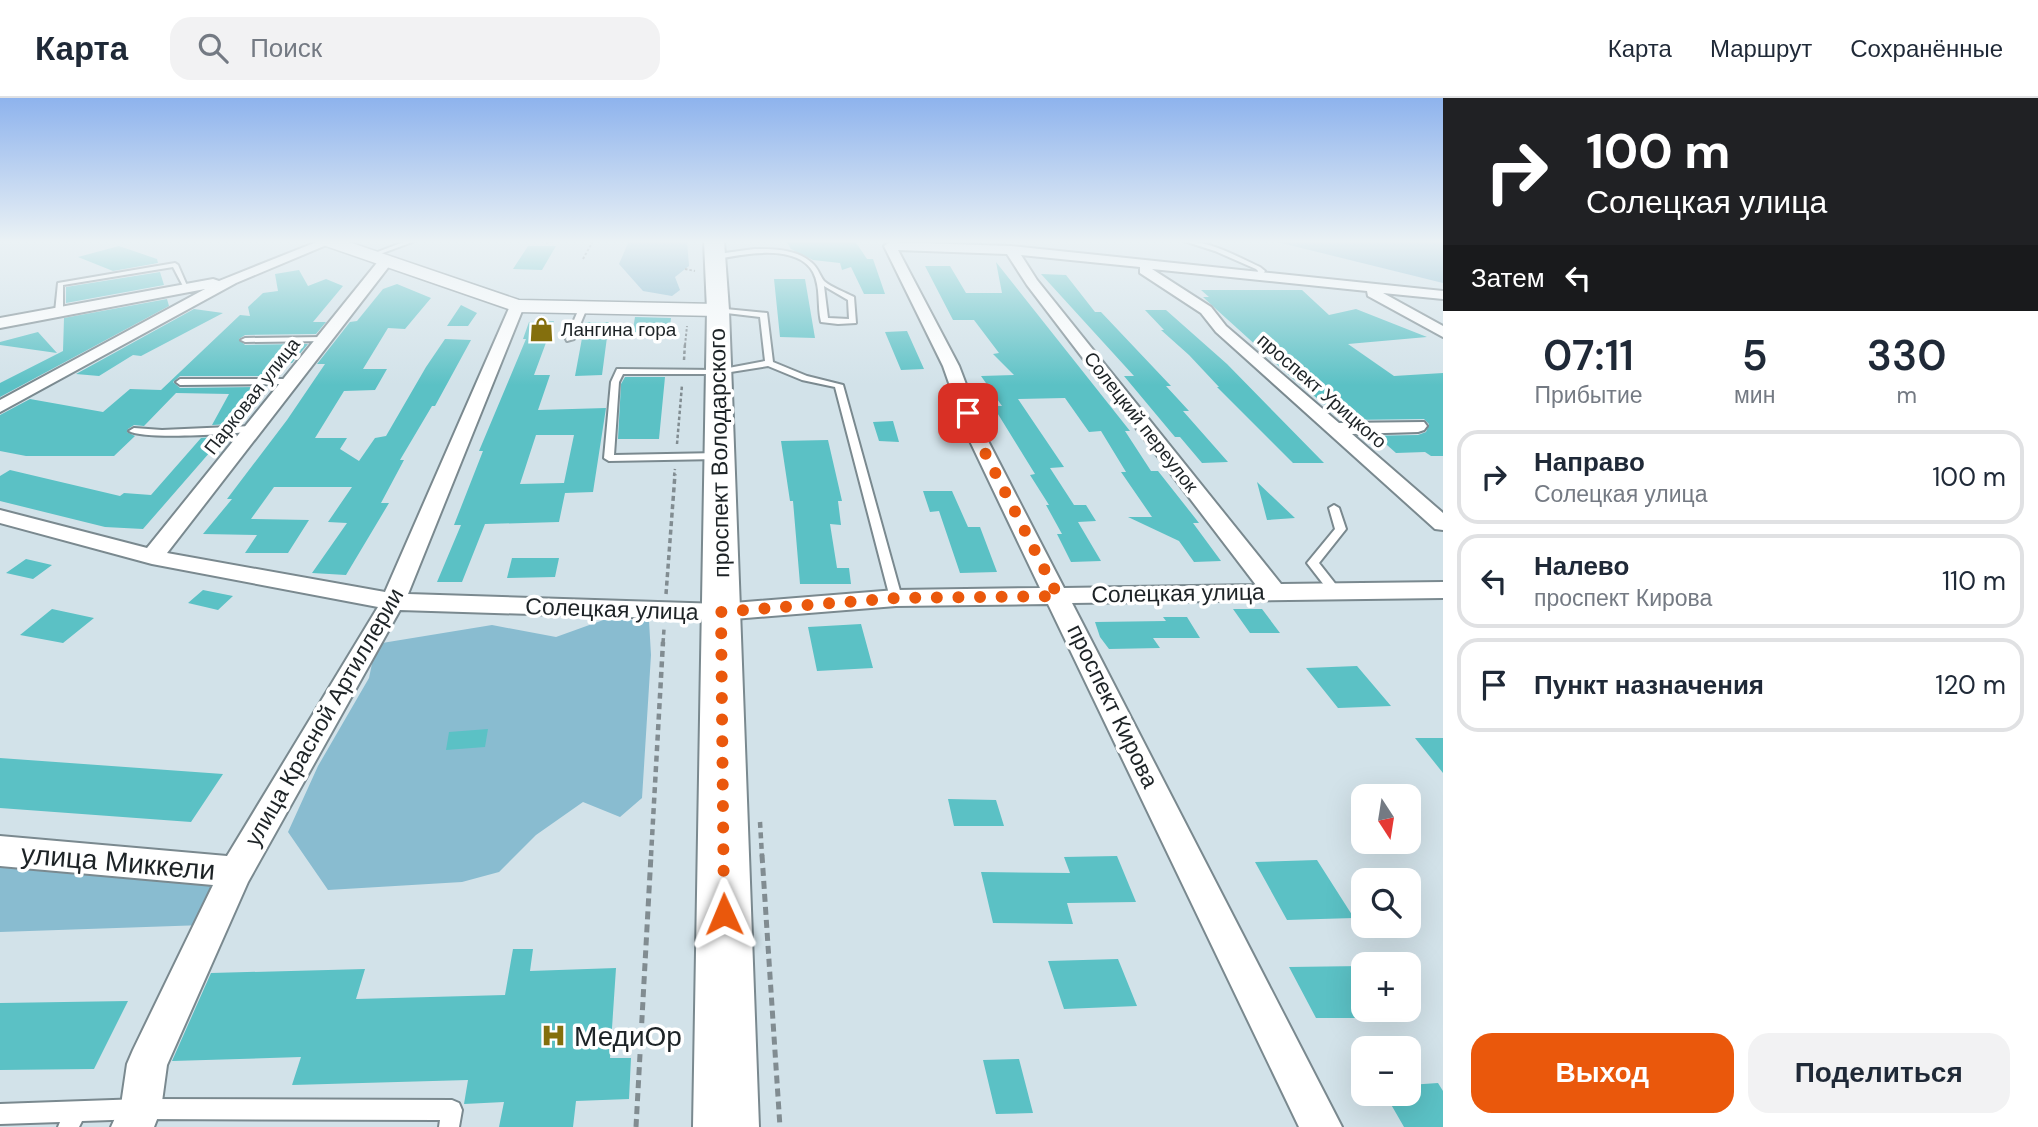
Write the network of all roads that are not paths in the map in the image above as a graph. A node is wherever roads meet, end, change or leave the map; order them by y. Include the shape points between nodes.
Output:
1 (60, 289) edge
2 (176, 289) edge
3 (215, 289) edge
4 (357, 289) edge
5 (467, 289) edge
6 (714, 289) edge
7 (821, 289) edge
8 (834, 289) edge
9 (913, 289) edge
10 (1037, 289) edge
11 (1174, 289) edge
12 (1366, 289) joint
13 (1443, 295) edge
14 (517, 306) junction
15 (583, 307) junction
16 (718, 310) junction
17 (59, 312) junction
18 (0, 323) edge
19 (1443, 332) edge
20 (324, 338) junction
21 (570, 339) dead end
22 (245, 340) dead end
23 (769, 363) junction
24 (719, 372) junction
25 (180, 382) dead end
26 (290, 382) junction
27 (0, 407) edge
28 (1418, 426) dead end
29 (252, 429) junction
30 (1332, 429) junction
31 (134, 431) dead end
32 (698, 457) junction
33 (1335, 508) dead end
34 (1443, 513) edge
35 (0, 516) edge
36 (1443, 524) edge
37 (152, 557) junction
38 (1443, 590) edge
39 (1335, 591) junction
40 (1274, 592) junction
41 (1058, 596) junction
42 (896, 598) junction
43 (393, 602) junction
44 (721, 612) junction
45 (0, 851) edge
46 (236, 872) junction
47 (0, 1114) edge
48 (136, 1118) edge
49 (72, 1119) edge
50 (449, 1127) edge
51 (726, 1127) edge
52 (1321, 1127) edge

1 - 17 lane
2 - 17 street
3 - 27 street
4 - 20 street, Парковая улица
5 - 14 main road
6 - 16 main road, проспект Володарского
7 - 8 lane via 824,320 853,321 851,299
9 - 41 street, проспект Кирова via 951,366 977,437
10 - 40 street, Солецкий переулок
11 - 30 street, проспект Урицкого via 1206,310 1221,329
12 - 13 street
12 - 19 street
14 - 15 main road
14 - 43 street, улица Красной Артиллерии
15 - 16 main road
15 - 21 lane
16 - 23 lane via 764,315
16 - 24 main road, проспект Володарского
17 - 18 street
20 - 22 lane
20 - 26 street, Парковая улица
23 - 24 lane
23 - 42 lane via 805,378 839,385
24 - 32 main road, проспект Володарского
24 - 32 lane via 620,371 615,382 609,458
25 - 26 lane
26 - 29 street, Парковая улица
28 - 30 street
29 - 31 lane
29 - 37 street, Парковая улица
30 - 36 street, проспект Урицкого
32 - 44 main road, проспект Володарского
33 - 39 lane via 1341,529 1313,563
34 - 36 lane
35 - 37 street, Солецкая улица
37 - 43 street, Солецкая улица
38 - 39 street, Солецкая улица
39 - 40 street, Солецкая улица
40 - 41 street, Солецкая улица
41 - 42 street, Солецкая улица
41 - 52 street, проспект Кирова
42 - 44 street, Солецкая улица
43 - 44 street, Солецкая улица
43 - 46 street, улица Красной Артиллерии
44 - 51 main road, проспект Володарского
45 - 46 street, улица Миккели
46 - 48 street, улица Красной Артиллерии via 147,1064
47 - 49 lane
48 - 49 lane
48 - 50 lane via 452,1110

